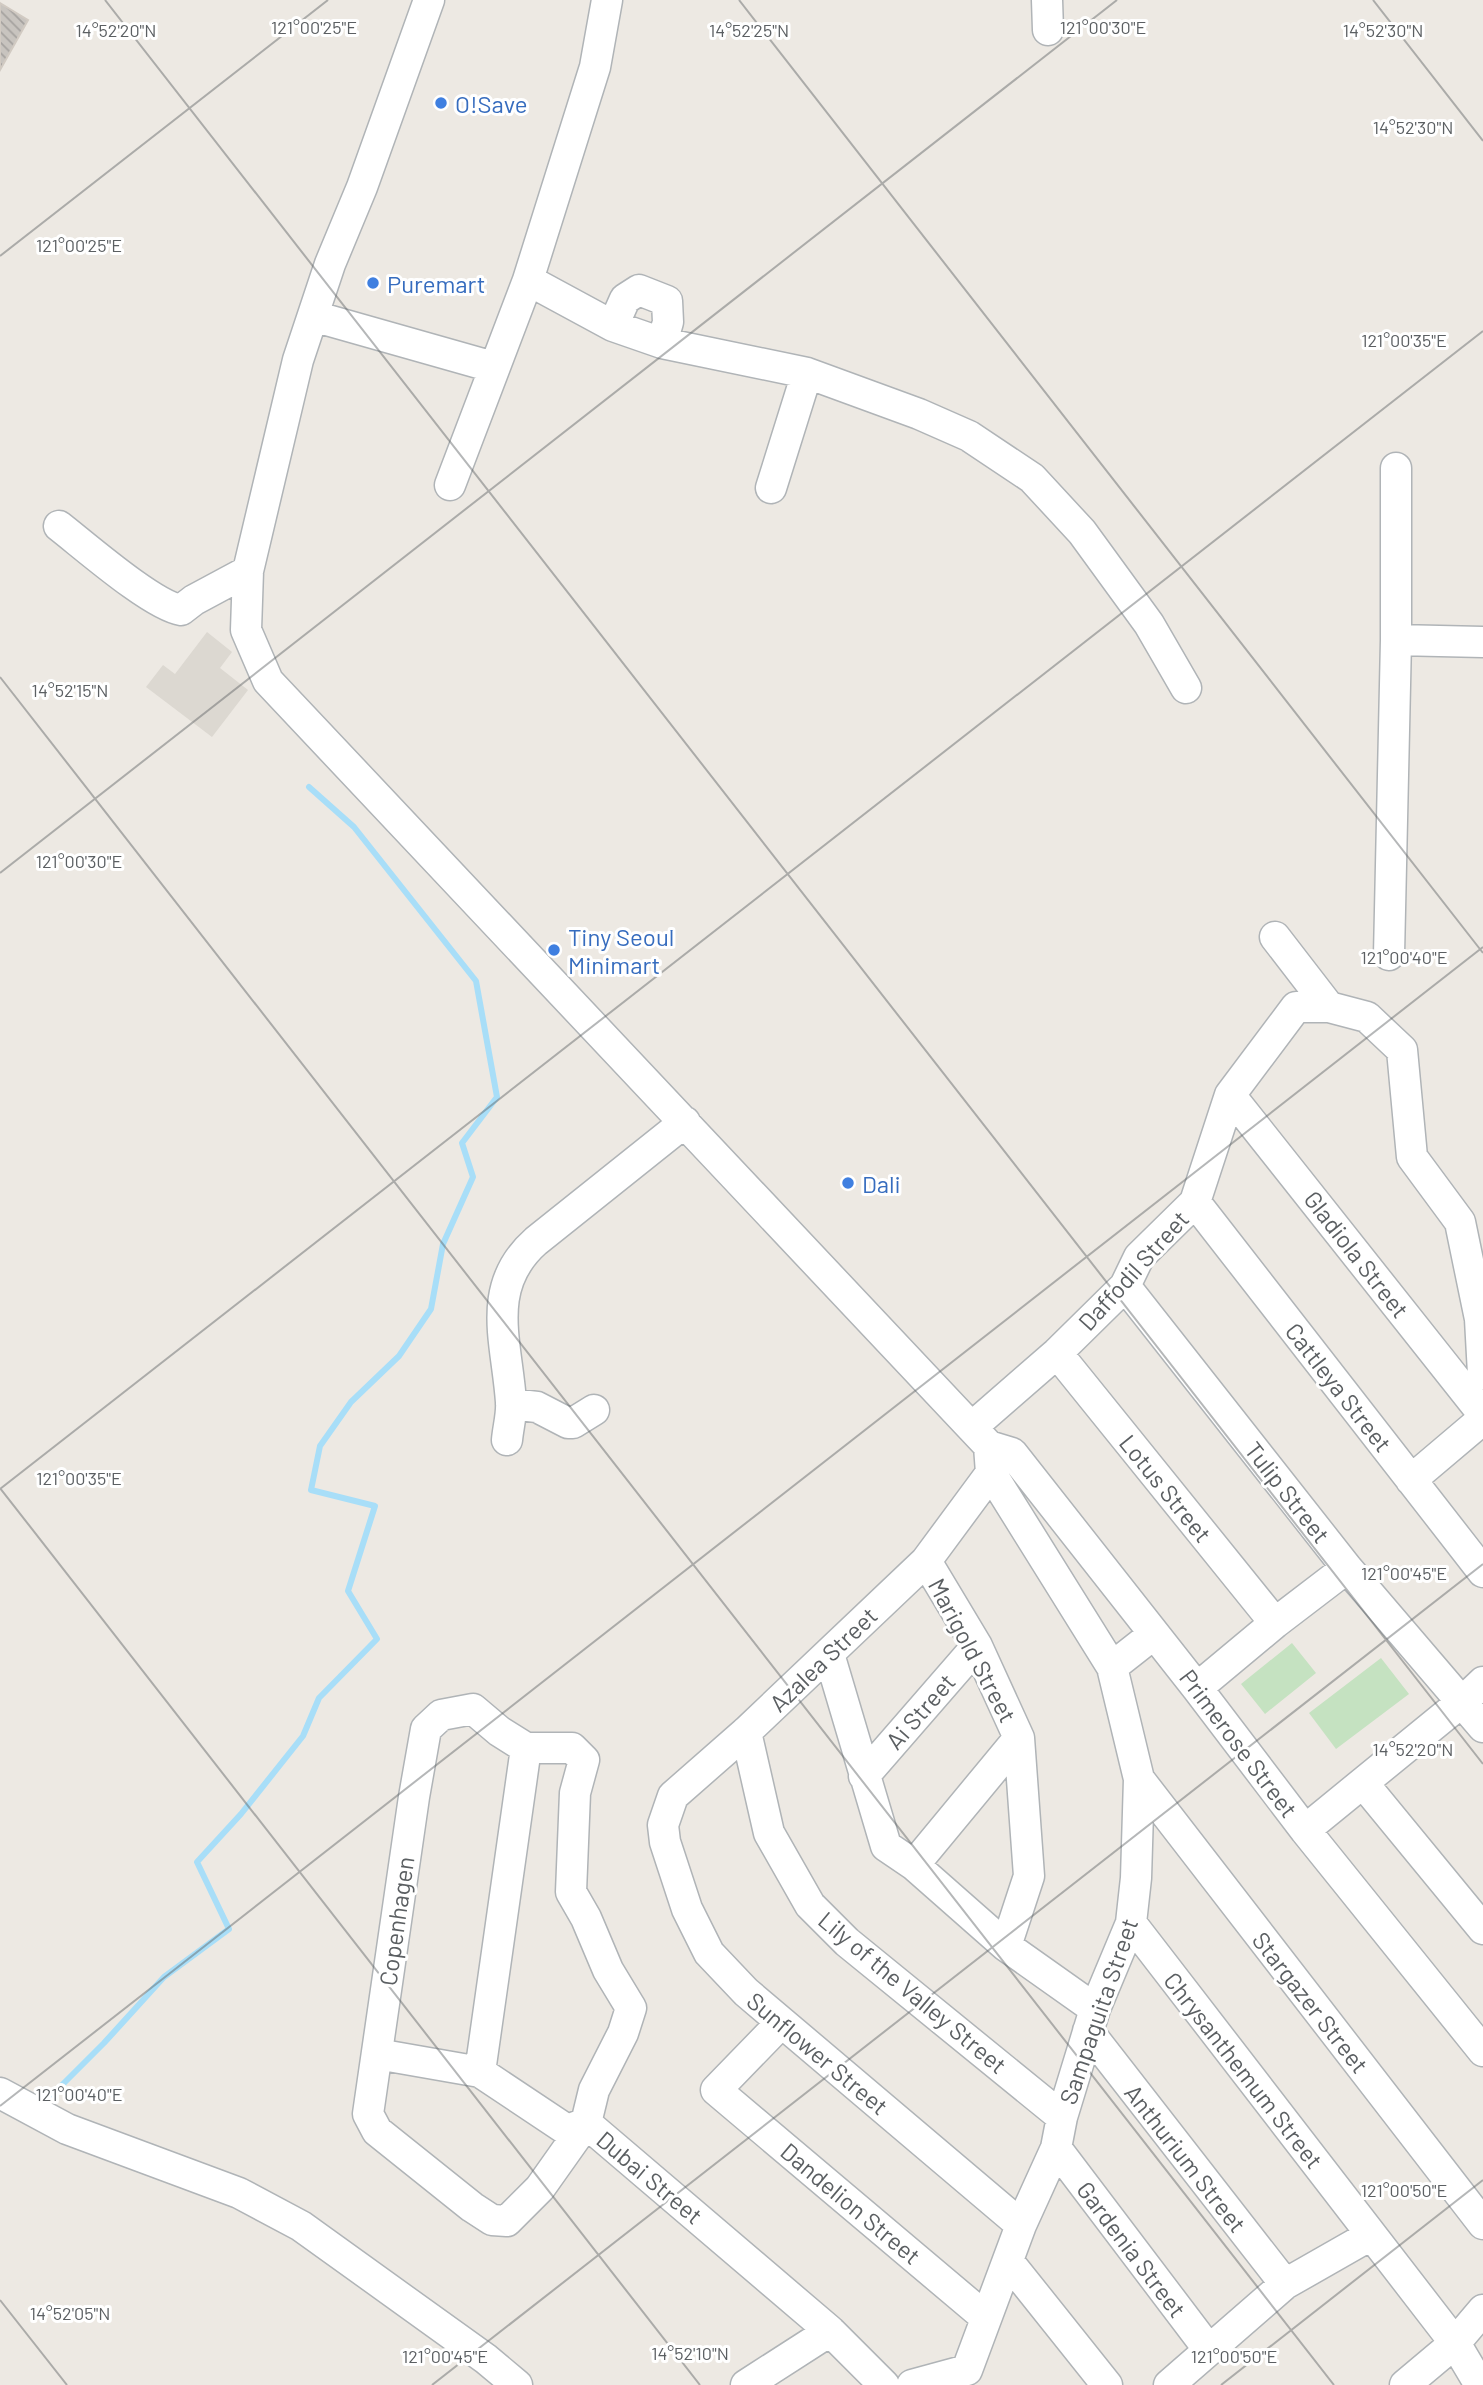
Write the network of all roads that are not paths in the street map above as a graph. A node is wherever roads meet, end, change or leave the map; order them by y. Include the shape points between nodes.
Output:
1 (429, 0) edge
2 (607, 0) edge
3 (1047, 0) edge
4 (1048, 30) dead end
5 (528, 280) junction
6 (313, 316) junction
7 (613, 326) junction
8 (662, 343) junction
9 (493, 367) junction
10 (807, 373) junction
11 (1396, 468) dead end
12 (450, 485) dead end
13 (771, 488) dead end
14 (59, 526) dead end
15 (248, 571) junction
16 (1396, 640) junction
17 (1483, 642) edge
18 (1186, 688) dead end
19 (1275, 937) dead end
20 (1389, 955) dead end
21 (1329, 1007) junction
22 (1230, 1095) junction
23 (685, 1122) junction
24 (1195, 1202) junction
25 (1125, 1286) junction
26 (1058, 1353) junction
27 (1483, 1374) edge
28 (511, 1404) junction
29 (594, 1410) dead end
30 (1483, 1414) edge
31 (1483, 1419) edge
32 (507, 1440) dead end
33 (984, 1448) junction
34 (1410, 1480) junction
35 (926, 1561) junction
36 (1347, 1568) junction
37 (1483, 1572) edge
38 (1275, 1623) junction
39 (1154, 1634) junction
40 (977, 1646) junction
41 (829, 1654) junction
42 (1112, 1667) junction
43 (1197, 1688) junction
44 (1473, 1692) edge
45 (1483, 1727) edge
46 (746, 1732) junction
47 (1019, 1738) junction
48 (526, 1748) junction
49 (864, 1776) junction
50 (1139, 1779) junction
51 (1363, 1783) junction
52 (1305, 1830) junction
53 (665, 1842) joint
54 (914, 1866) junction
55 (1131, 1923) junction
56 (1483, 1929) edge
57 (1006, 1946) junction
58 (1091, 2020) junction
59 (781, 2023) junction
60 (1483, 2051) edge
61 (377, 2054) junction
62 (480, 2071) junction
63 (0, 2093) edge
64 (1062, 2117) junction
65 (586, 2123) junction
66 (1056, 2148) junction
67 (1483, 2224) edge
68 (1021, 2225) junction
69 (1371, 2235) junction
70 (1008, 2261) junction
71 (1284, 2284) junction
72 (1483, 2310) edge
73 (985, 2317) junction
74 (830, 2331) junction
75 (1455, 2343) junction
76 (1209, 2350) junction
77 (973, 2377) edge
78 (517, 2385) edge
79 (746, 2385) edge
80 (884, 2385) edge
81 (912, 2385) edge
82 (1107, 2385) edge
83 (1170, 2385) edge
84 (1405, 2385) edge
85 (1480, 2385) edge

1 - 6 street
2 - 5 street via 595,67
3 - 4 street
5 - 7 street
5 - 9 street
6 - 9 street
6 - 15 street
7 - 8 street
7 - 8 street via 625,299 639,290 667,301
8 - 10 street
9 - 12 street
10 - 13 street
10 - 18 street via 969,436 1032,478 1097,552 1149,624
11 - 16 street
14 - 15 street via 171,608 181,610
15 - 23 street via 246,630 268,681
16 - 17 street
16 - 20 street
19 - 21 street
21 - 22 street, Daffodil Street via 1296,1007
21 - 27 street, Daffodil Street via 1367,1017 1402,1050 1412,1157 1460,1222 1480,1319
22 - 24 street, Daffodil Street
22 - 30 street, Gladiola Street
23 - 28 street via 536,1241 510,1272 503,1300 503,1347
23 - 33 street
24 - 25 street, Daffodil Street via 1139,1257
24 - 34 street, Cattleya Street
25 - 26 street, Daffodil Street
25 - 36 street, Tulip Street
26 - 33 street, Daffodil Street
26 - 38 street, Lotus Street
28 - 29 street via 537,1407 568,1423
28 - 32 street
31 - 34 street
33 - 35 street, Azalea Street
33 - 39 street, Primerose Street via 1012,1453
33 - 42 street, Sampaguita Street
34 - 37 street, Cattleya Street
35 - 40 street, Marigold Street
35 - 41 street, Azalea Street
36 - 38 street
36 - 44 street, Tulip Street
38 - 43 street
39 - 42 street
39 - 43 street, Primerose Street
40 - 47 street, Marigold Street
40 - 49 street, Ai Street
41 - 46 street, Azalea Street
41 - 49 street, Anthurium Street
42 - 50 street, Sampaguita Street
43 - 52 street, Primerose Street
44 - 45 street, Tulip Street
44 - 51 street
46 - 53 street, Azalea Street via 673,1796 663,1825
46 - 64 street, Lily of the Valley Street via 769,1833 810,1905 847,1942
47 - 54 street
47 - 57 street, Marigold Street via 1029,1876
48 - 61 street, Copenhagen via 474,1709 441,1715 426,1729
48 - 62 street
48 - 65 street via 572,1748 584,1760 575,1793 570,1892 631,2008 594,2090
49 - 54 street, Anthurium Street via 886,1846
50 - 55 street, Sampaguita Street
50 - 67 street, Stargazer Street
51 - 52 street
51 - 56 street
52 - 60 street, Primerose Street
53 - 59 street, Sunflower Street via 687,1909 709,1953
54 - 57 street, Anthurium Street
55 - 58 street, Sampaguita Street
55 - 69 street, Chrysanthemum Street
57 - 58 street, Anthurium Street
58 - 64 street, Sampaguita Street
58 - 71 street, Anthurium Street
59 - 68 street, Sunflower Street
59 - 73 street, Dandelion Street via 716,2090
61 - 62 street, Dubai Street
61 - 65 street, Copenhagen via 368,2113 377,2132 492,2220 507,2221 540,2188
62 - 65 street, Dubai Street via 567,2130
63 - 78 street via 67,2129 239,2193 301,2226
64 - 66 street, Sampaguita Street
65 - 74 street, Dubai Street
66 - 68 street, Sampaguita Street
66 - 76 street, Gardenia Street
68 - 70 street, Sampaguita Street
69 - 71 street
69 - 75 street, Chrysanthemum Street
70 - 73 street, Sampaguita Street
70 - 82 street
71 - 76 street
72 - 75 street
73 - 77 street, Sampaguita Street
74 - 79 street
74 - 80 street, Dubai Street
75 - 84 street
75 - 85 street, Chrysanthemum Street
76 - 83 street
77 - 81 street, Sampaguita Street

